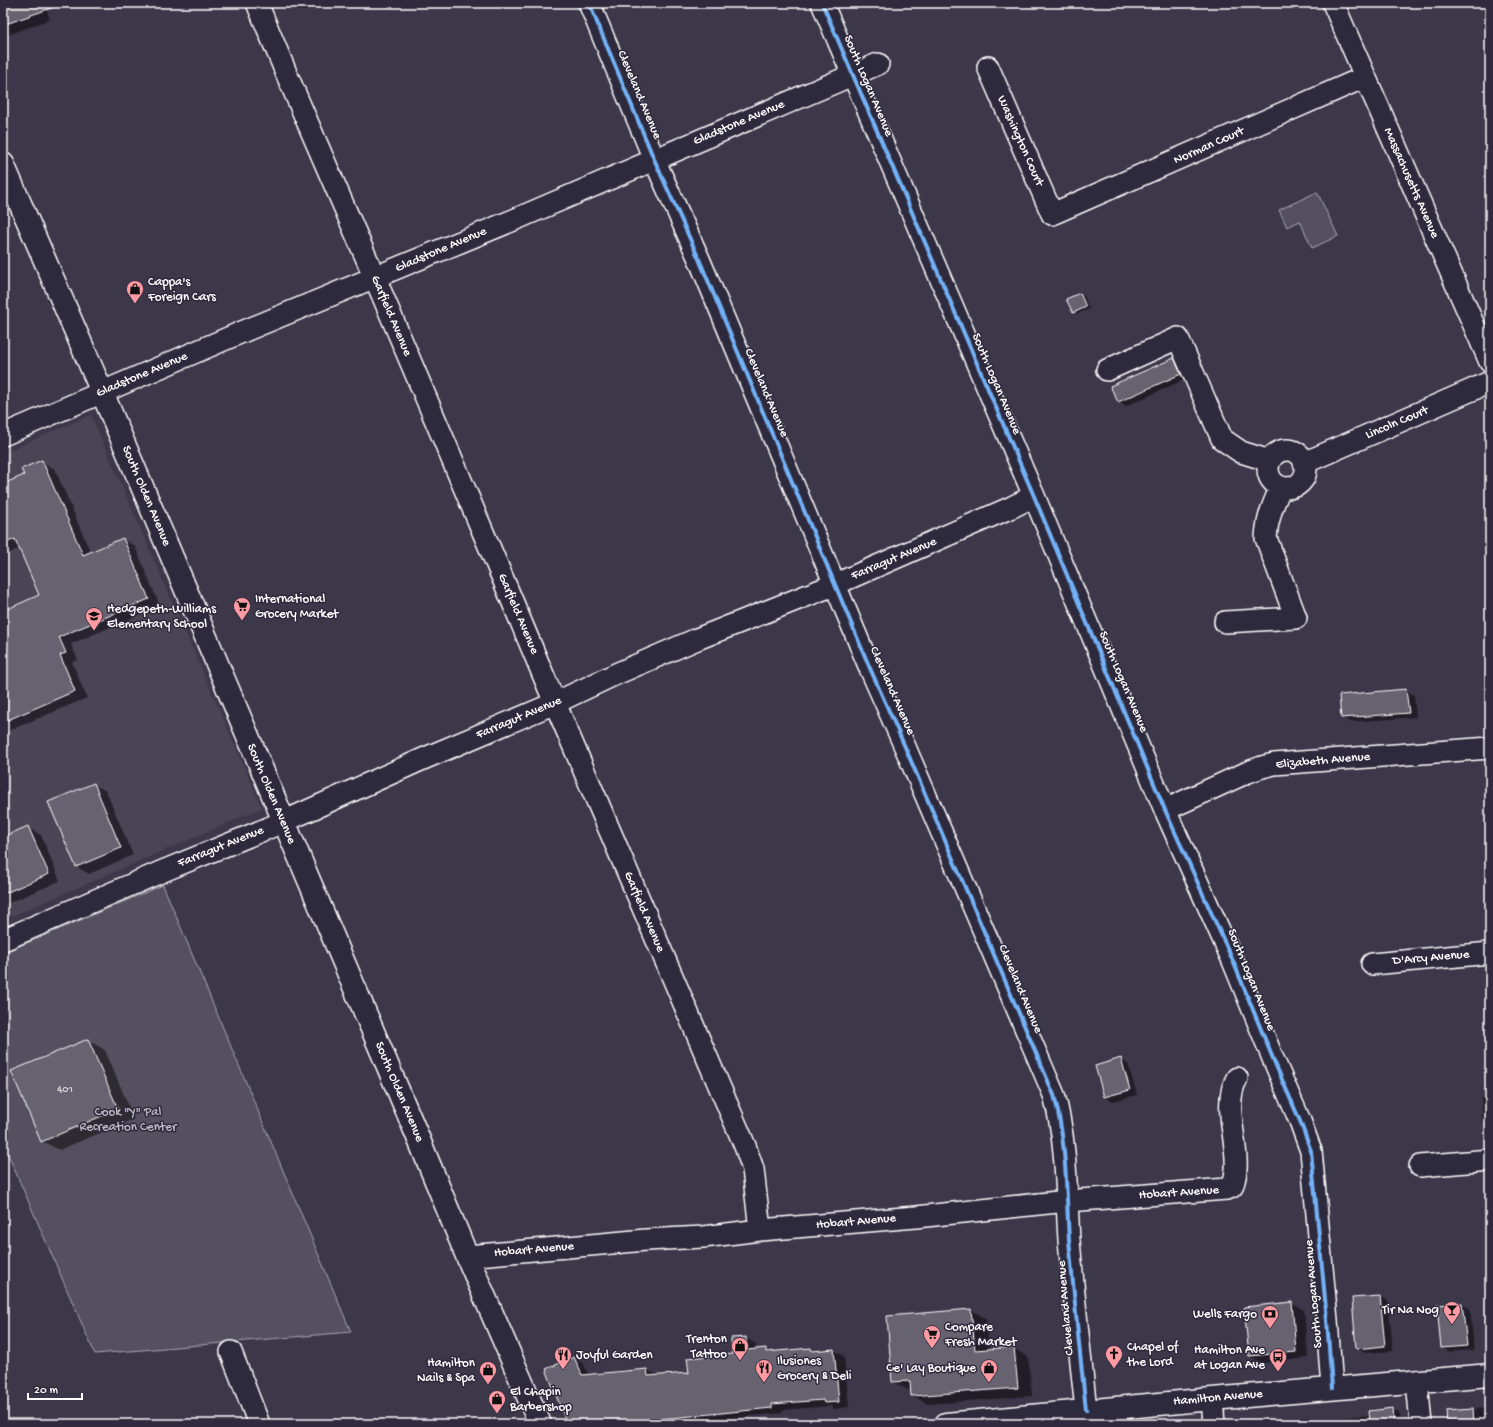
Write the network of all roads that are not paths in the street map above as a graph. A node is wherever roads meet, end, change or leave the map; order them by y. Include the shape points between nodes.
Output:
1 (257, 3) edge
2 (589, 3) edge
3 (822, 3) edge
4 (1333, 3) edge
5 (878, 64) dead end
6 (988, 67) dead end
7 (852, 76) junction
8 (1365, 77) junction
9 (654, 159) junction
10 (3, 164) edge
11 (1052, 214) joint
12 (375, 278) junction
13 (1490, 362) edge
14 (1106, 370) dead end
15 (1490, 382) edge
16 (102, 392) junction
17 (3, 435) edge
18 (1270, 461) junction
19 (1304, 463) junction
20 (1281, 487) junction
21 (1034, 496) junction
22 (836, 584) junction
23 (1226, 622) dead end
24 (555, 703) junction
25 (1490, 748) edge
26 (1165, 810) junction
27 (283, 822) junction
28 (3, 940) edge
29 (1490, 953) edge
30 (1372, 964) dead end
31 (1236, 1078) dead end
32 (1490, 1160) edge
33 (1420, 1166) dead end
34 (1067, 1201) junction
35 (760, 1230) junction
36 (466, 1256) junction
37 (231, 1352) dead end
38 (1490, 1375) edge
39 (1417, 1381) junction
40 (1332, 1388) junction
41 (1212, 1399) junction
42 (1086, 1410) junction
43 (1007, 1421) edge
44 (259, 1424) edge
45 (540, 1424) edge
46 (946, 1424) edge
47 (1214, 1424) edge
48 (1421, 1424) edge

1 - 12 street, Garfield Avenue
2 - 9 street, Cleveland Avenue
3 - 7 street, South Logan Avenue
4 - 8 street, Massachusetts Avenue
5 - 7 street, Gladstone Avenue
6 - 11 street, Washington Court
7 - 9 street, Gladstone Avenue
7 - 21 street, South Logan Avenue
8 - 11 street, Norman Court
8 - 13 street, Massachusetts Avenue
9 - 12 street, Gladstone Avenue
9 - 22 street, Cleveland Avenue via 702,266
10 - 16 main road, South Olden Avenue
12 - 16 street, Gladstone Avenue
12 - 24 street, Garfield Avenue
14 - 18 street via 1178,338 1222,440 1241,452
15 - 19 street, Lincoln Court
16 - 17 street, Gladstone Avenue
16 - 27 main road, South Olden Avenue
18 - 19 street via 1279,452 1288,451 1300,456
18 - 20 street via 1268,467 1271,480
19 - 20 street via 1305,474 1299,483 1294,487
20 - 23 street via 1269,513 1266,538 1296,618
21 - 22 street, Farragut Avenue
21 - 26 street, South Logan Avenue
22 - 24 street, Farragut Avenue via 677,648
22 - 34 street, Cleveland Avenue via 1054,1095 1062,1141
24 - 27 street, Farragut Avenue
24 - 35 street, Garfield Avenue via 745,1146 753,1169
25 - 26 street, Elizabeth Avenue via 1274,764 1248,772
26 - 40 street, South Logan Avenue via 1233,961 1311,1151
27 - 28 street, Farragut Avenue
27 - 36 main road, South Olden Avenue
29 - 30 street, D'Arcy Avenue
31 - 34 street, Hobart Avenue via 1231,1104 1237,1174 1232,1187
32 - 33 street
34 - 35 street, Hobart Avenue
34 - 42 street, Cleveland Avenue
35 - 36 street, Hobart Avenue
36 - 45 main road, South Olden Avenue
37 - 44 street
38 - 39 main road, Hamilton Avenue
39 - 40 main road, Hamilton Avenue
39 - 48 street
40 - 41 main road, Hamilton Avenue
41 - 42 main road, Hamilton Avenue
41 - 47 street
42 - 43 main road, Hamilton Avenue
43 - 46 main road, Hamilton Avenue

